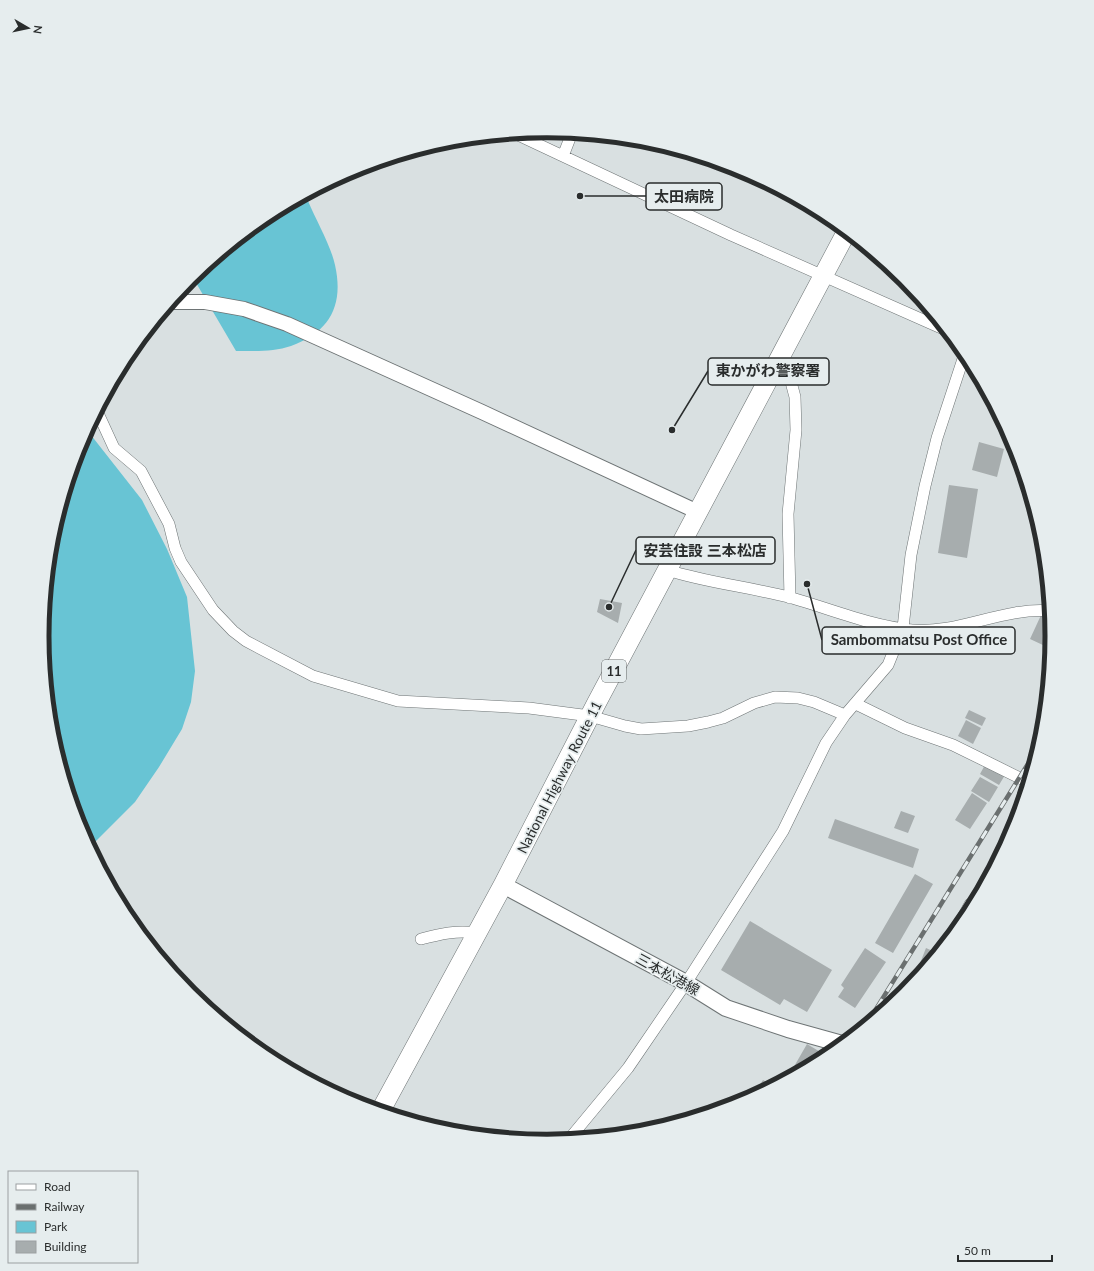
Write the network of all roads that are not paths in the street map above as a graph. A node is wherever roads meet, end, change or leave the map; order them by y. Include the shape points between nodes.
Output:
1 (526, 139) edge
2 (570, 139) edge
3 (563, 156) junction
4 (844, 236) edge
5 (824, 276) junction
6 (178, 302) edge
7 (937, 326) edge
8 (783, 352) junction
9 (962, 361) edge
10 (99, 416) edge
11 (698, 512) junction
12 (667, 570) junction
13 (790, 598) junction
14 (1044, 611) edge
15 (903, 628) junction
16 (856, 704) junction
17 (845, 715) junction
18 (590, 716) junction
19 (1024, 780) edge
20 (503, 885) junction
21 (476, 933) junction
22 (421, 939) dead end
23 (686, 983) junction
24 (835, 1042) edge
25 (384, 1106) edge
26 (575, 1132) edge

1 - 3 street
2 - 3 street
3 - 5 street
4 - 5 highway, National Highway Route 11 / 11
5 - 7 street
5 - 8 highway, National Highway Route 11 / 11
6 - 11 street via 205,302 244,309 286,324
8 - 11 highway, National Highway Route 11 / 11
8 - 13 street via 795,397 796,430 788,514
9 - 15 street via 937,438 925,486 911,555
10 - 18 street via 114,448 141,471 169,524 181,562 214,610 246,641 313,676 398,701 529,708
11 - 12 highway, National Highway Route 11 / 11
12 - 13 street
12 - 18 highway, National Highway Route 11 / 11
13 - 15 street
14 - 15 street via 1015,613 953,627 913,630
15 - 16 street via 888,665
16 - 17 street
16 - 19 street via 904,728 953,745
17 - 18 street via 814,702 785,697 764,699 723,718 688,726 641,728
17 - 23 street via 826,743 783,831
18 - 20 highway, National Highway Route 11 / 11
20 - 21 highway, National Highway Route 11 / 11
20 - 23 main road, 三本松港線
21 - 22 street via 464,931
21 - 25 highway, National Highway Route 11 / 11
23 - 24 main road, 三本松港線 via 726,1008
23 - 26 street via 628,1068

